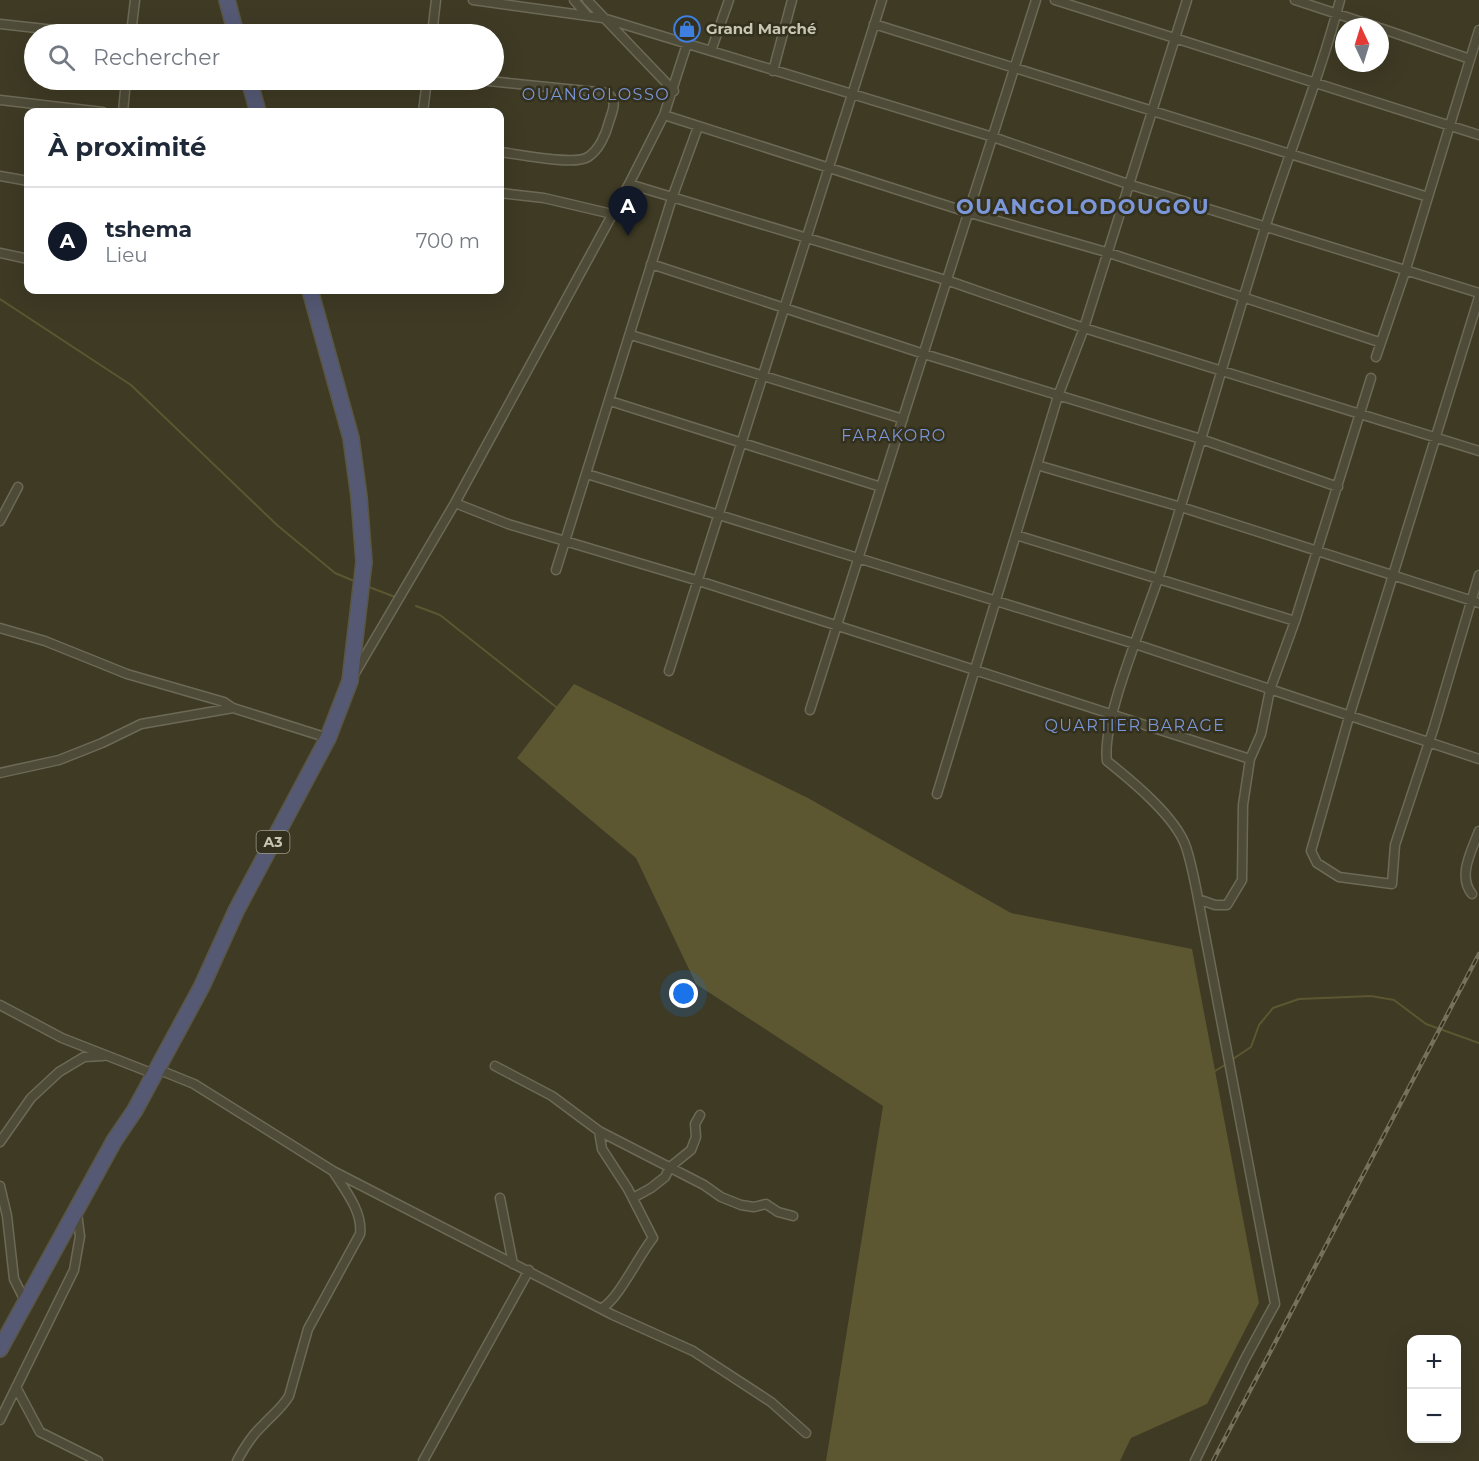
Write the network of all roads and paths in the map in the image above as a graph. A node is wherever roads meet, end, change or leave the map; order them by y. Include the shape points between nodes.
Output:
1 (135, 0) edge
2 (227, 0) edge
3 (436, 0) edge
4 (473, 0) edge
5 (574, 0) edge
6 (587, 0) edge
7 (729, 0) edge
8 (792, 0) edge
9 (882, 0) edge
10 (1036, 0) edge
11 (1055, 0) edge
12 (1187, 0) edge
13 (1294, 0) edge
14 (1340, 0) edge
15 (1336, 13) junction
16 (586, 14) junction
17 (603, 18) junction
18 (1350, 18) edge
19 (0, 24) edge
20 (131, 24) edge
21 (233, 24) edge
22 (433, 24) edge
23 (874, 24) junction
24 (24, 27) edge
25 (1479, 30) edge
26 (1389, 32) edge
27 (1176, 40) junction
28 (687, 44) junction
29 (711, 51) junction
30 (1470, 58) junction
31 (1014, 68) junction
32 (773, 71) junction
33 (1313, 82) junction
34 (504, 83) edge
35 (125, 90) edge
36 (252, 90) edge
37 (426, 90) edge
38 (674, 91) junction
39 (853, 94) junction
40 (0, 100) edge
41 (69, 108) edge
42 (123, 108) edge
43 (257, 108) edge
44 (424, 108) edge
45 (1153, 111) junction
46 (664, 115) junction
47 (698, 127) junction
48 (1450, 128) junction
49 (1479, 135) edge
50 (993, 137) junction
51 (504, 152) edge
52 (1289, 153) junction
53 (830, 168) junction
54 (0, 176) edge
55 (24, 180) edge
56 (629, 184) junction
57 (1128, 184) junction
58 (504, 193) edge
59 (1428, 197) junction
60 (672, 198) junction
61 (970, 213) junction
62 (612, 214) junction
63 (1265, 228) junction
64 (808, 237) junction
65 (1106, 252) junction
66 (0, 253) edge
67 (24, 259) edge
68 (651, 264) junction
69 (1406, 269) junction
70 (949, 281) junction
71 (311, 294) edge
72 (1479, 295) edge
73 (1243, 299) junction
74 (786, 308) junction
75 (1084, 328) junction
76 (631, 335) junction
77 (1379, 342) junction
78 (924, 354) junction
79 (1376, 357) dead end
80 (1221, 369) junction
81 (765, 375) junction
82 (1371, 378) dead end
83 (1058, 396) junction
84 (610, 401) junction
85 (1360, 414) junction
86 (903, 419) junction
87 (1436, 437) junction
88 (1201, 439) junction
89 (744, 443) junction
90 (1479, 451) edge
91 (1037, 465) junction
92 (587, 474) junction
93 (18, 487) dead end
94 (881, 487) junction
95 (1338, 487) junction
96 (455, 503) junction
97 (1181, 507) junction
98 (720, 516) junction
99 (0, 521) edge
100 (1016, 535) junction
101 (563, 542) junction
102 (1317, 550) junction
103 (858, 559) junction
104 (556, 570) dead end
105 (1479, 575) edge
106 (1392, 577) junction
107 (1159, 578) junction
108 (699, 581) junction
109 (998, 600) junction
110 (1475, 602) edge
111 (1295, 621) junction
112 (837, 627) junction
113 (0, 628) edge
114 (1135, 644) junction
115 (975, 670) junction
116 (669, 671) dead end
117 (350, 681) junction
118 (1270, 690) junction
119 (233, 708) junction
120 (810, 710) dead end
121 (1113, 717) junction
122 (1349, 717) junction
123 (328, 738) junction
124 (1428, 743) junction
125 (1250, 759) junction
126 (1479, 759) edge
127 (0, 772) edge
128 (937, 794) dead end
129 (1479, 831) edge
130 (1472, 894) dead end
131 (1198, 899) junction
132 (0, 1005) edge
133 (107, 1055) junction
134 (495, 1066) dead end
135 (155, 1072) junction
136 (700, 1115) dead end
137 (599, 1131) junction
138 (0, 1142) edge
139 (670, 1167) junction
140 (333, 1171) junction
141 (0, 1186) edge
142 (500, 1198) dead end
143 (633, 1198) junction
144 (76, 1210) junction
145 (793, 1216) dead end
146 (513, 1264) junction
147 (529, 1269) junction
148 (25, 1301) junction
149 (602, 1308) junction
150 (0, 1349) edge
151 (16, 1387) junction
152 (0, 1420) edge
153 (806, 1433) dead end
154 (98, 1461) edge
155 (237, 1461) edge
156 (423, 1461) edge
157 (1196, 1461) edge

1 - 20 street
2 - 21 highway
3 - 22 street
4 - 16 street
5 - 16 street
6 - 17 street
7 - 29 street
8 - 32 street
9 - 23 street
10 - 31 street
11 - 27 street
12 - 27 street
13 - 15 street
14 - 15 street
15 - 18 street
15 - 33 street
16 - 17 street
17 - 28 street
17 - 38 street
19 - 24 street
23 - 31 street
23 - 39 street
25 - 30 street
26 - 30 street
27 - 33 street
27 - 45 street
28 - 29 street
28 - 38 street
29 - 32 street
30 - 48 street
31 - 45 street
31 - 50 street
32 - 39 street
33 - 48 street
33 - 52 street
34 - 51 street via 607,93 615,105 606,132 586,159
35 - 42 street
36 - 43 highway
37 - 44 street
38 - 46 street
39 - 50 street
39 - 53 street
40 - 41 street
45 - 52 street
45 - 57 street
46 - 47 street
46 - 56 street
47 - 53 street
47 - 60 street
48 - 49 street
48 - 59 street
50 - 57 street
50 - 61 street
52 - 59 street
52 - 63 street
53 - 61 street
53 - 64 street
54 - 55 street
56 - 60 street
56 - 62 street
57 - 63 street
57 - 65 street
58 - 62 street via 544,198
59 - 69 street
60 - 64 street
60 - 68 street
61 - 65 street
61 - 70 street
62 - 96 street
63 - 69 street
63 - 73 street
64 - 70 street
64 - 74 street
65 - 73 street
65 - 75 street
66 - 67 street
68 - 74 street
68 - 76 street
69 - 72 street
69 - 77 street
70 - 75 street
70 - 78 street
71 - 117 highway, A3 via 351,438 359,497 364,562
72 - 87 street
73 - 77 street
73 - 80 street
74 - 78 street
74 - 81 street
75 - 80 street
75 - 83 street
76 - 81 street
76 - 84 street
77 - 79 street
78 - 83 street
78 - 86 street
80 - 85 street
80 - 88 street
81 - 86 street
81 - 89 street
82 - 85 street
83 - 88 street
83 - 91 street
84 - 89 street
84 - 92 street
85 - 87 street
85 - 95 street
86 - 94 street
87 - 90 street
87 - 106 street
88 - 95 street
88 - 97 street
89 - 94 street
89 - 98 street
91 - 97 street
91 - 100 street
92 - 98 street
92 - 101 street
93 - 99 street
94 - 103 street
95 - 102 street
96 - 101 street
96 - 117 street
97 - 102 street
97 - 107 street
98 - 103 street
98 - 108 street
100 - 107 street
100 - 109 street
101 - 104 street
101 - 108 street
102 - 106 street
102 - 111 street
103 - 109 street
103 - 112 street
105 - 110 street
106 - 110 street
106 - 122 street
107 - 111 street
107 - 114 street
108 - 112 street
108 - 116 street
109 - 114 street
109 - 115 street
110 - 124 street
111 - 118 street
112 - 115 street
112 - 120 street
113 - 119 street
114 - 118 street
114 - 121 street
115 - 121 street
115 - 128 street
117 - 123 highway, A3
118 - 122 street
118 - 125 street via 1261,734
119 - 123 street
119 - 127 street via 141,724 59,759
121 - 125 street
121 - 131 street via 1107,761 1172,823 1186,846
122 - 124 street
122 - 124 street via 1311,851 1317,863 1339,877 1392,884 1395,845
123 - 135 highway, A3
124 - 126 street
125 - 131 street via 1243,805 1242,880 1227,905
129 - 130 street via 1467,863 1466,888
131 - 157 street via 1275,1304
132 - 133 street via 62,1038
133 - 135 street
133 - 138 street via 84,1057 59,1072 31,1098
134 - 137 street via 552,1096
135 - 140 street via 194,1084
135 - 144 highway, A3
136 - 139 street via 691,1150
137 - 139 street
137 - 143 street via 602,1149
139 - 143 street via 665,1177
139 - 145 street via 721,1197 748,1206 766,1204
140 - 146 street
140 - 155 street via 352,1202 361,1225 360,1234 308,1329 284,1406 254,1435
141 - 148 street via 14,1279
142 - 146 street
143 - 149 street via 653,1238 612,1302
144 - 148 highway, A3
144 - 151 street via 80,1236 74,1270
146 - 147 street
147 - 149 street
147 - 156 street
148 - 150 highway, A3
149 - 153 street via 693,1351 771,1402
151 - 152 street
151 - 154 street via 40,1431

